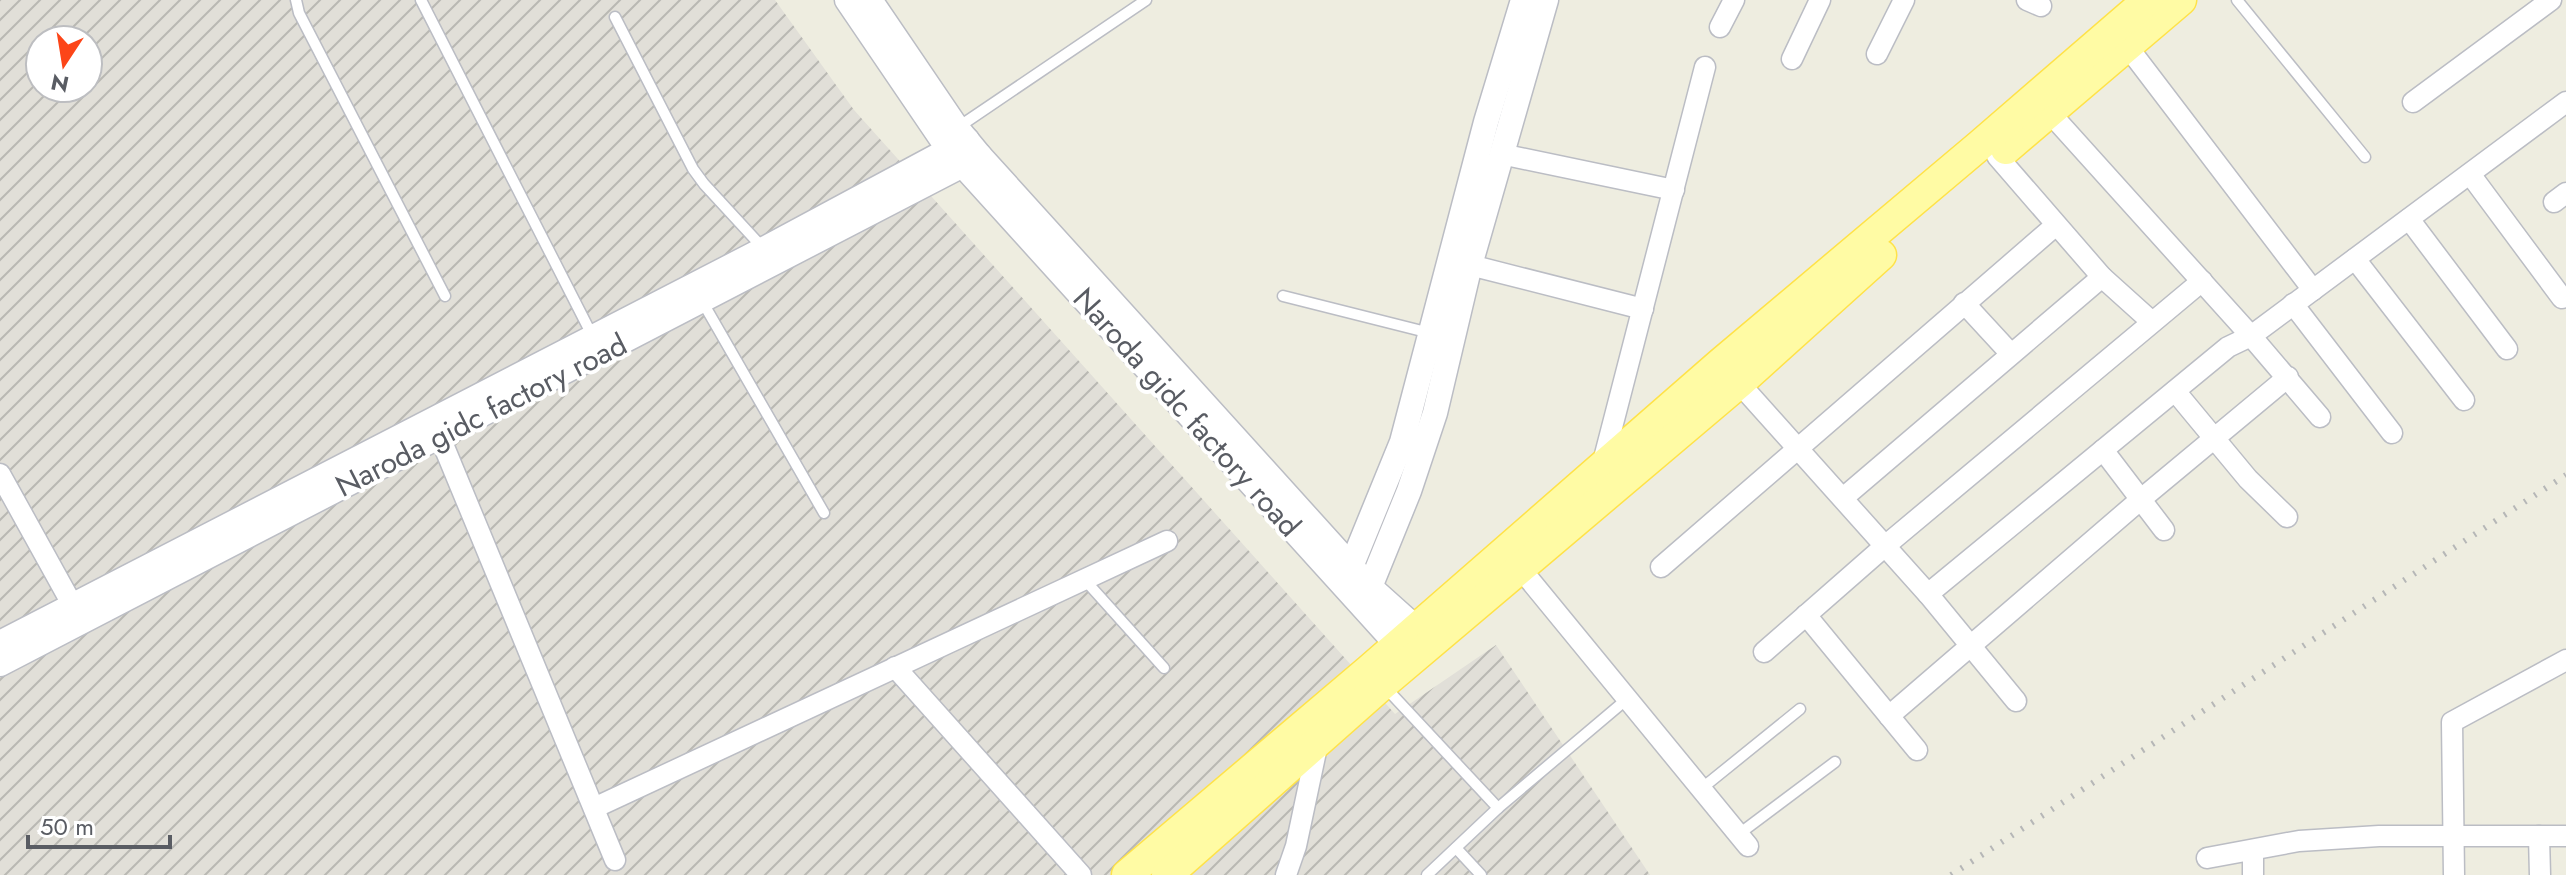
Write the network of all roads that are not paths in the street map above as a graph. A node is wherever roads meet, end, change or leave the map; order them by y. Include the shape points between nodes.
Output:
1 (296, 0) edge
2 (421, 0) edge
3 (847, 0) edge
4 (870, 0) edge
5 (1146, 0) edge
6 (1523, 0) edge
7 (1546, 0) edge
8 (1734, 0) edge
9 (1820, 0) edge
10 (1904, 0) edge
11 (2148, 0) edge
12 (2181, 0) edge
13 (2237, 0) edge
14 (2551, 0) edge
15 (615, 17) dead end
16 (1720, 27) dead end
17 (2127, 46) junction
18 (1877, 54) dead end
19 (1792, 59) dead end
20 (1705, 67) dead end
21 (2413, 102) dead end
22 (2566, 102) edge
23 (2050, 113) junction
24 (963, 147) junction
25 (1501, 154) junction
26 (1997, 156) junction
27 (2365, 157) dead end
28 (2470, 174) junction
29 (1674, 190) junction
30 (2409, 219) junction
31 (2056, 225) junction
32 (764, 249) junction
33 (2355, 259) junction
34 (1470, 265) junction
35 (2102, 277) junction
36 (2202, 281) junction
37 (2313, 290) junction
38 (445, 296) dead end
39 (1283, 296) dead end
40 (2562, 298) dead end
41 (702, 301) junction
42 (1964, 303) junction
43 (2293, 304) junction
44 (1643, 309) junction
45 (2152, 322) junction
46 (1432, 333) junction
47 (2251, 336) junction
48 (593, 337) junction
49 (2507, 349) dead end
50 (2011, 354) junction
51 (2288, 377) junction
52 (1739, 383) junction
53 (2175, 391) junction
54 (2464, 400) dead end
55 (2320, 417) dead end
56 (2392, 433) dead end
57 (440, 437) junction
58 (2213, 438) junction
59 (1799, 449) junction
60 (2103, 450) junction
61 (1602, 466) junction
62 (0, 474) edge
63 (1843, 498) junction
64 (2140, 500) junction
65 (824, 513) dead end
66 (2287, 517) dead end
67 (2164, 530) dead end
68 (1167, 541) dead end
69 (1885, 546) junction
70 (1661, 567) dead end
71 (1520, 568) junction
72 (1348, 576) junction
73 (1084, 579) junction
74 (1928, 594) junction
75 (1365, 595) junction
76 (73, 606) junction
77 (1806, 615) junction
78 (0, 643) edge
79 (1414, 644) junction
80 (1971, 647) junction
81 (1764, 652) dead end
82 (2566, 660) edge
83 (0, 664) edge
84 (895, 667) junction
85 (1164, 668) dead end
86 (1376, 677) junction
87 (1627, 699) junction
88 (2016, 701) dead end
89 (1800, 709) dead end
90 (1889, 716) junction
91 (1318, 742) junction
92 (1917, 750) dead end
93 (1835, 762) dead end
94 (1701, 789) junction
95 (594, 808) junction
96 (1498, 808) junction
97 (2539, 836) junction
98 (2566, 836) edge
99 (2454, 837) junction
100 (1744, 840) joint
101 (1456, 848) junction
102 (2253, 850) junction
103 (2207, 858) dead end
104 (615, 860) dead end
105 (1081, 875) edge
106 (1127, 875) edge
107 (1167, 875) edge
108 (1286, 875) edge
109 (1427, 875) edge
110 (1481, 875) edge
111 (2253, 875) edge
112 (2454, 875) edge
113 (2540, 875) edge

1 - 38 lane
2 - 48 lane
3 - 24 street, Naroda gidc factory road
4 - 24 street, Naroda gidc factory road
5 - 24 lane
6 - 46 street
7 - 25 street
8 - 16 street
9 - 19 street
10 - 18 street
11 - 61 main road
12 - 17 main road
13 - 27 lane
14 - 21 street
15 - 32 lane via 693,169
17 - 23 main road
17 - 37 street
20 - 29 street
22 - 28 street
23 - 26 main road
23 - 36 street
24 - 32 street, Naroda gidc factory road
24 - 41 street, Naroda gidc factory road
24 - 72 street, Naroda gidc factory road
25 - 29 street
25 - 34 street
26 - 31 street
26 - 52 main road
28 - 30 street
28 - 40 street
29 - 44 street
30 - 33 street
30 - 49 street
31 - 35 street
31 - 42 street
32 - 48 street, Naroda gidc factory road
33 - 37 street
33 - 54 street
34 - 44 street
34 - 75 street via 1423,452
35 - 45 street
35 - 50 street
36 - 45 street
36 - 47 street
37 - 43 street
39 - 46 lane
41 - 57 street, Naroda gidc factory road
41 - 65 lane
42 - 50 street
42 - 59 street
43 - 47 street
43 - 56 street
44 - 61 street
45 - 69 street
46 - 72 street via 1402,442
47 - 51 street
47 - 53 street via 2228,347
48 - 76 street, Naroda gidc factory road
50 - 63 street
51 - 55 street
51 - 58 street
52 - 59 street
52 - 71 main road
53 - 58 street
53 - 60 street
57 - 83 street, Naroda gidc factory road
57 - 95 street
58 - 64 street
58 - 66 street
59 - 63 street
59 - 70 street
60 - 64 street
60 - 74 street
61 - 79 main road
62 - 76 street
63 - 69 street
64 - 67 street
64 - 80 street
68 - 73 street
69 - 74 street
69 - 77 street
71 - 79 main road
71 - 87 street
72 - 75 street, Naroda gidc factory road
73 - 84 street
73 - 85 lane
74 - 80 street
75 - 79 street, Naroda gidc factory road
76 - 78 street, Naroda gidc factory road
77 - 81 street
77 - 90 street
79 - 86 main road
80 - 88 street
80 - 90 street
82 - 99 street via 2452,722
84 - 95 street
84 - 105 street
86 - 91 main road
86 - 96 lane
86 - 106 main road
87 - 94 street
87 - 96 lane
89 - 94 lane
90 - 92 street
91 - 107 main road
91 - 108 street
93 - 100 lane
94 - 100 street
95 - 104 street
96 - 101 lane
97 - 98 street
97 - 99 street
97 - 113 street
99 - 102 street via 2299,841
99 - 112 street
101 - 109 lane
101 - 110 lane
102 - 103 street
102 - 111 street

